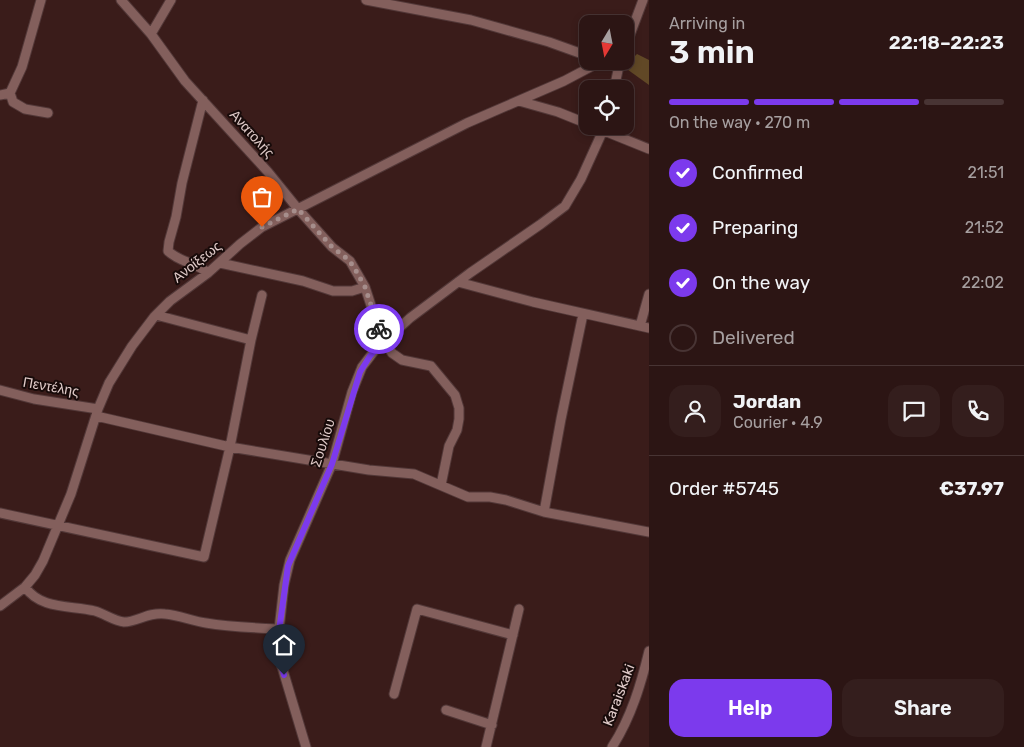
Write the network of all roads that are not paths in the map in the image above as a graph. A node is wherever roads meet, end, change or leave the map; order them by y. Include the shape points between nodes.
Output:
1 (41, 0) edge
2 (121, 0) edge
3 (171, 0) edge
4 (366, 0) edge
5 (643, 0) edge
6 (634, 24) edge
7 (151, 34) junction
8 (579, 53) edge
9 (584, 70) edge
10 (10, 92) junction
11 (0, 95) edge
12 (203, 100) junction
13 (519, 101) junction
14 (48, 113) dead end
15 (579, 120) edge
16 (601, 135) edge
17 (618, 135) edge
18 (649, 149) edge
19 (298, 209) junction
20 (220, 263) junction
21 (208, 273) junction
22 (458, 282) junction
23 (365, 287) junction
24 (649, 294) edge
25 (262, 295) dead end
26 (583, 314) junction
27 (156, 315) junction
28 (644, 327) edge
29 (251, 340) junction
30 (384, 341) junction
31 (0, 390) edge
32 (97, 413) junction
33 (230, 446) junction
34 (332, 464) junction
35 (441, 485) junction
36 (544, 512) junction
37 (0, 513) edge
38 (59, 525) junction
39 (649, 532) edge
40 (25, 587) junction
41 (0, 606) edge
42 (519, 609) dead end
43 (279, 629) junction
44 (513, 635) junction
45 (649, 651) edge
46 (394, 694) dead end
47 (446, 710) dead end
48 (492, 725) junction
49 (306, 747) edge
50 (486, 747) edge
51 (612, 747) edge

1 - 10 street via 22,67
2 - 7 street, Ανατολής
3 - 7 street
4 - 8 street via 471,20
5 - 6 street
7 - 12 street, Ανατολής
9 - 13 street, Ανοίξεως
10 - 11 street
10 - 14 street via 13,102 25,109
12 - 19 street, Ανατολής
12 - 21 street via 168,251
13 - 15 street
13 - 19 street, Ανοίξεως
16 - 22 street, Σουλίου via 566,206
17 - 18 street
19 - 20 street, Ανοίξεως via 255,232
19 - 23 street, Ανατολής via 332,247 349,260
20 - 21 street, Ανοίξεως
20 - 23 street via 333,291
21 - 27 street, Ανοίξεως
22 - 26 street
22 - 30 street, Σουλίου
23 - 30 street, Ανατολής
24 - 28 street
25 - 29 street
26 - 28 street
26 - 36 street
27 - 29 street
27 - 32 street, Ανοίξεως via 118,367
29 - 33 street
30 - 34 street, Σουλίου via 360,372
30 - 35 street via 396,357 431,366 456,398 458,427 449,446
31 - 32 street, Πεντέλης
32 - 33 street, Πεντέλης
32 - 38 street, Ανοίξεως
33 - 34 street, Πεντέλης
33 - 38 street via 204,557
34 - 35 street, Πεντέλης via 414,474
34 - 43 street, Σουλίου via 288,566
35 - 36 street, Πεντέλης via 468,497 506,500
36 - 39 street, Πεντέλης
37 - 38 street
38 - 40 street, Ανοίξεως via 44,561
40 - 41 street, Ανοίξεως
40 - 43 street via 38,600 97,612 120,621 158,613 214,624
42 - 44 street
43 - 49 street, Σουλίου via 281,665
44 - 46 street via 416,609
44 - 48 street
45 - 51 street, Karaiskaki via 630,714
47 - 48 street
48 - 50 street

